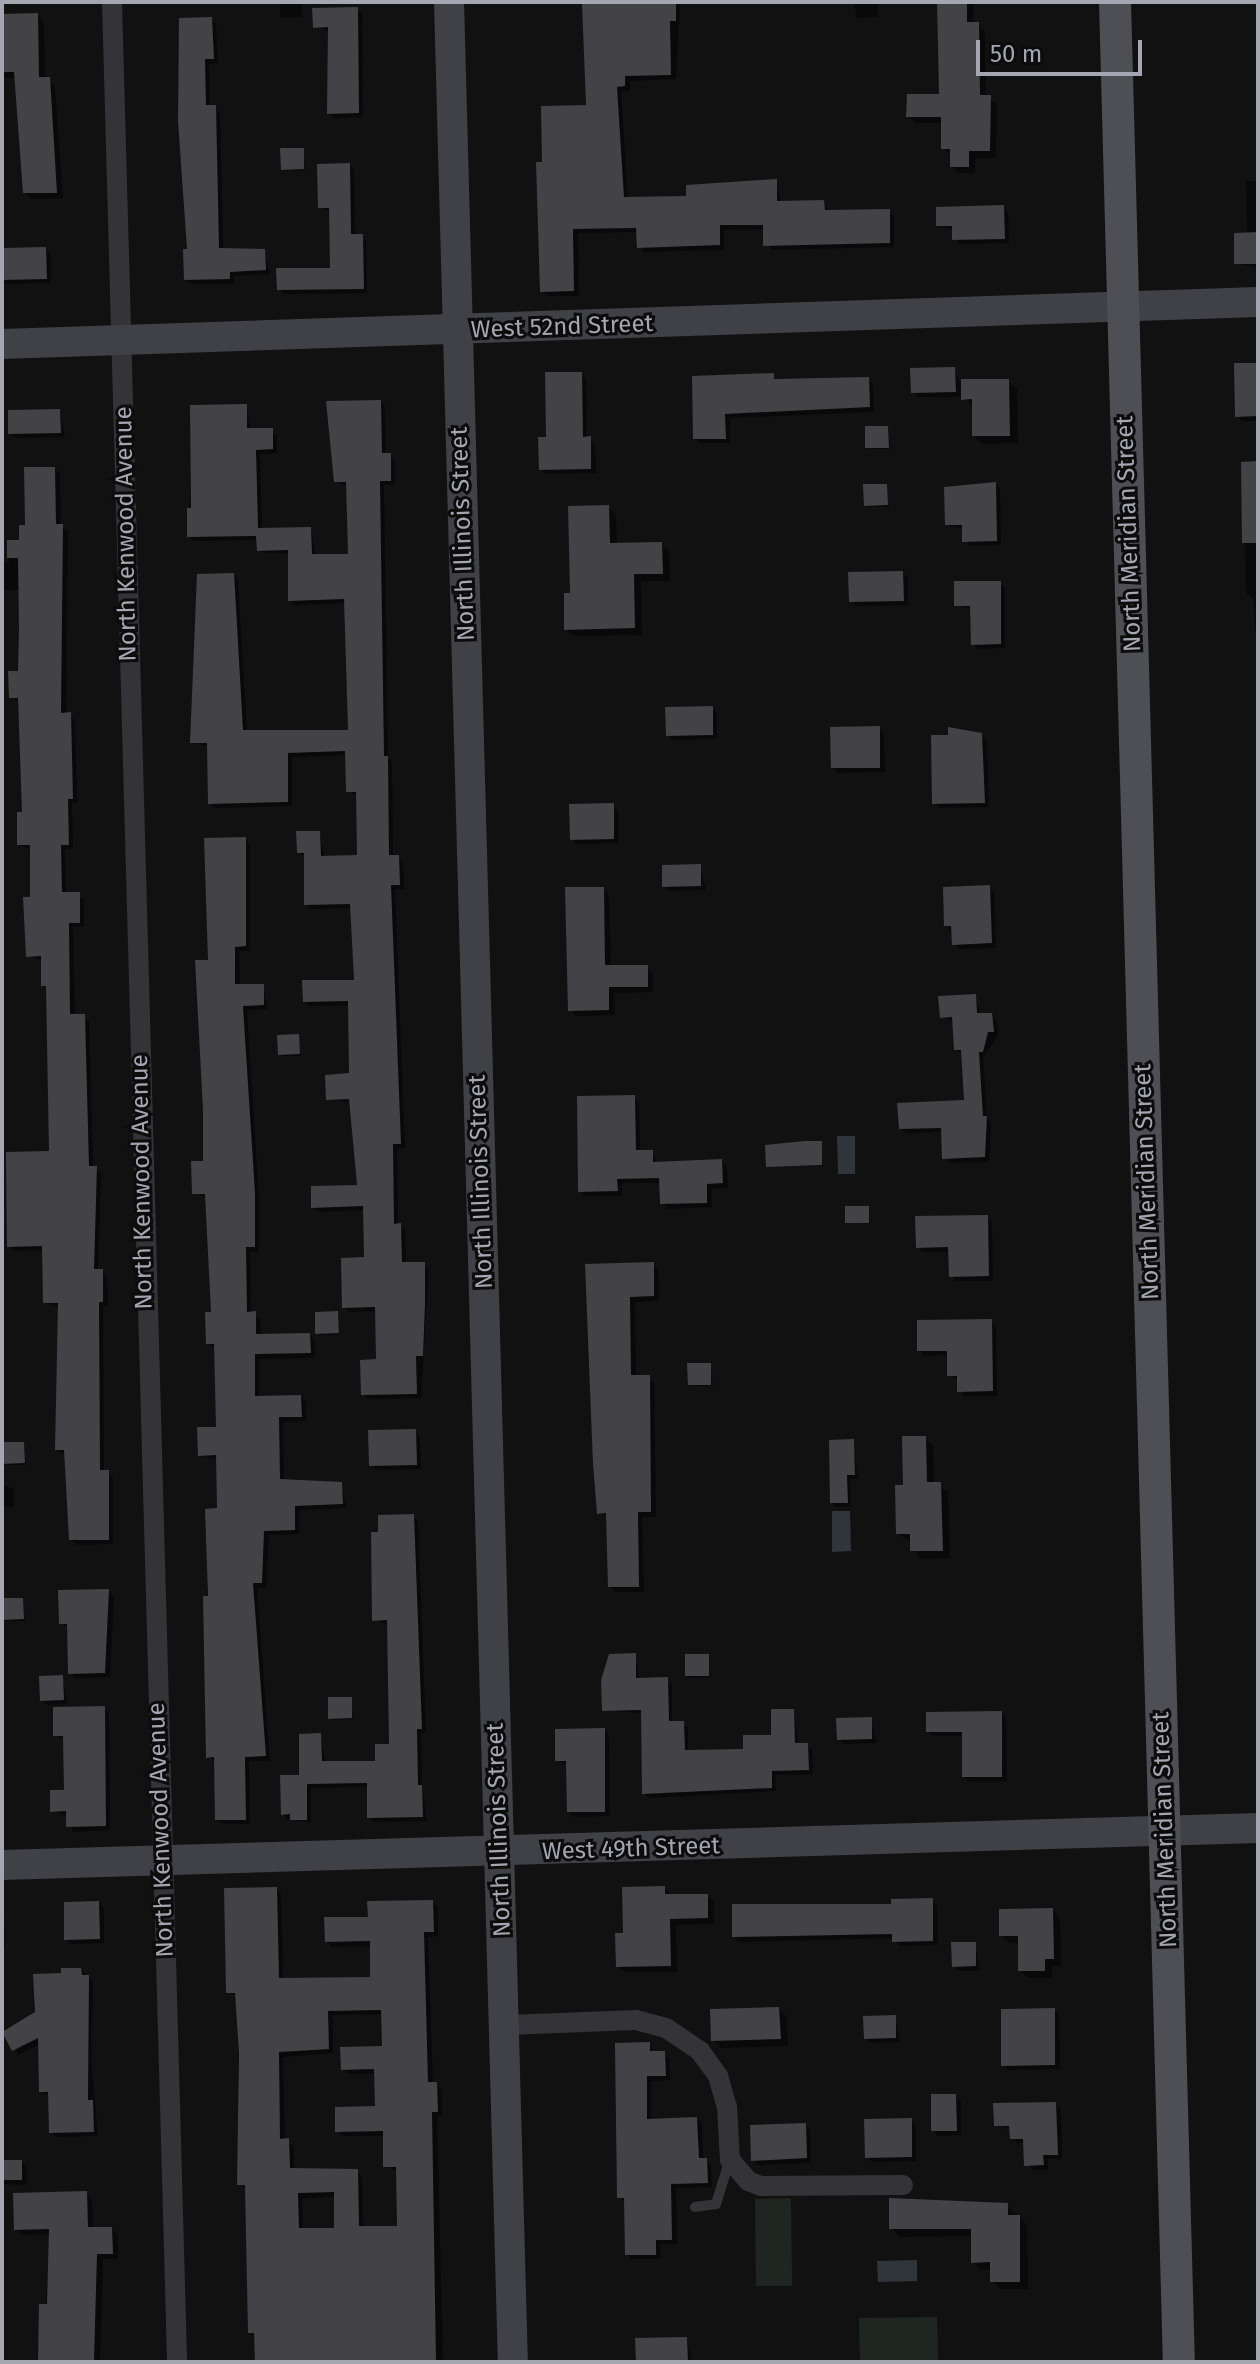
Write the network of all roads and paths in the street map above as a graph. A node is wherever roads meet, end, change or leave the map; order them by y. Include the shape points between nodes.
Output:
1 (112, 2) edge
2 (449, 2) edge
3 (1115, 2) edge
4 (1258, 302) edge
5 (1123, 307) junction
6 (457, 331) junction
7 (121, 340) junction
8 (2, 344) edge
9 (1258, 1828) edge
10 (1165, 1831) junction
11 (499, 1853) junction
12 (162, 1861) junction
13 (2, 1865) edge
14 (505, 2025) junction
15 (730, 2160) junction
16 (903, 2185) dead end
17 (695, 2207) dead end
18 (177, 2362) edge
19 (513, 2362) edge
20 (1179, 2362) edge

1 - 7 street, North Kenwood Avenue
2 - 6 street, North Illinois Street
3 - 5 main road, North Meridian Street
4 - 5 street, West 52nd Street
5 - 6 street, West 52nd Street
5 - 10 main road, North Meridian Street
6 - 7 street, West 52nd Street
6 - 11 street, North Illinois Street
7 - 8 street, West 52nd Street
7 - 12 street, North Kenwood Avenue
9 - 10 street, West 49th Street
10 - 11 street, West 49th Street
10 - 20 main road, North Meridian Street
11 - 12 street, West 49th Street
11 - 14 street, North Illinois Street
12 - 13 street, West 49th Street
12 - 18 street, North Kenwood Avenue
14 - 15 street via 636,2020 675,2032 700,2051 718,2076 727,2107
14 - 19 street, North Illinois Street
15 - 16 street via 740,2175 761,2186
15 - 17 lane via 716,2204

